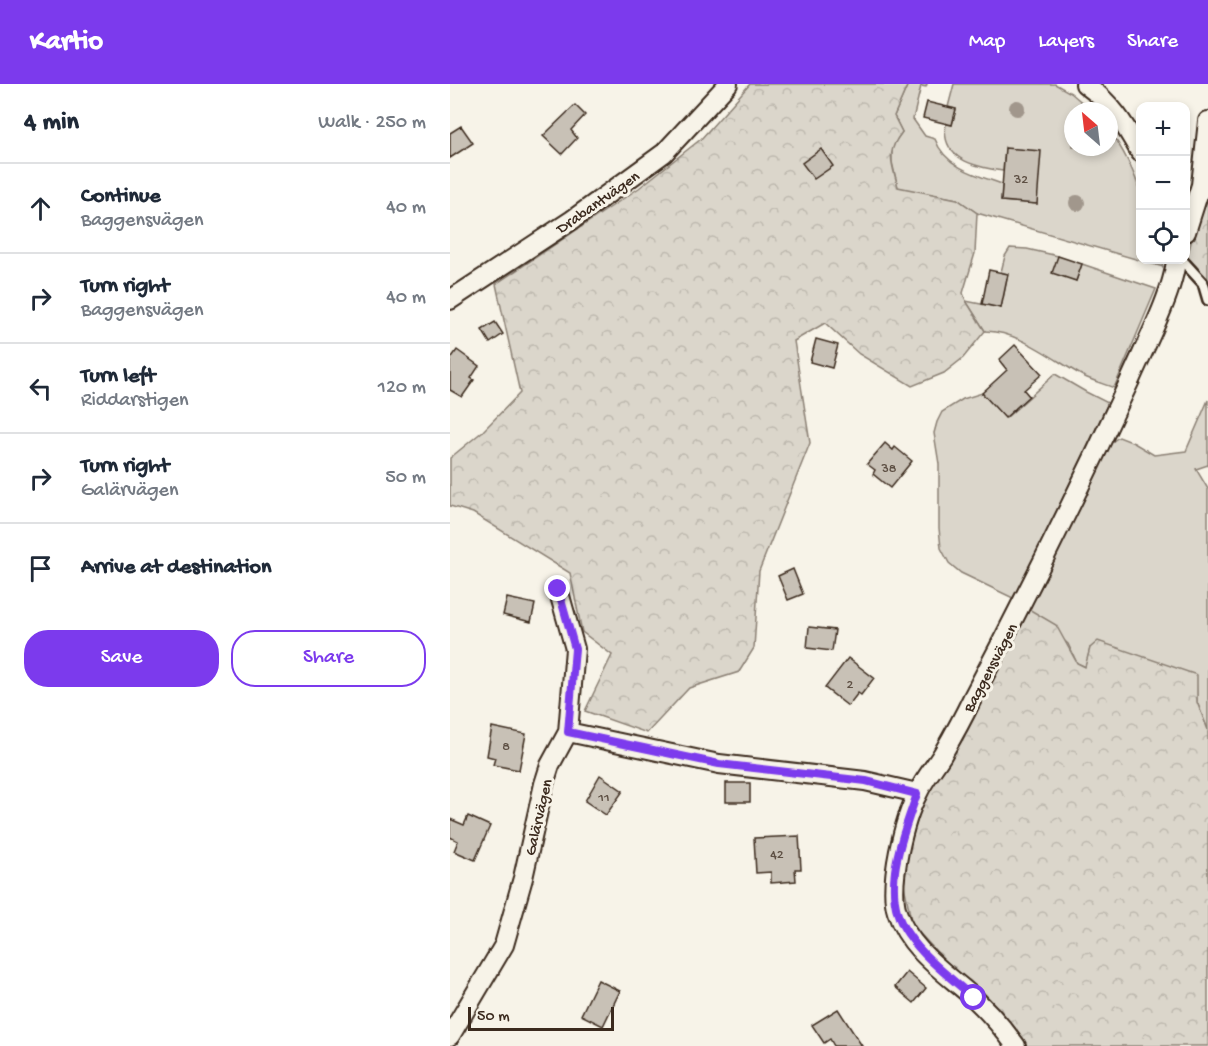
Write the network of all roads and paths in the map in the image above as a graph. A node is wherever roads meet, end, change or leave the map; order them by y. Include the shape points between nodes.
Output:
1 (728, 84) edge
2 (1085, 84) edge
3 (1208, 121) edge
4 (1136, 145) edge
5 (1190, 217) edge
6 (1175, 264) edge
7 (1186, 264) edge
8 (450, 300) edge
9 (1208, 300) edge
10 (558, 589) dead end
11 (568, 732) junction
12 (917, 794) junction
13 (450, 1036) edge
14 (1016, 1046) edge

1 - 8 street, Drabantvägen via 664,153 572,220
2 - 4 street via 1115,110
3 - 5 street via 1201,185
6 - 12 street, Baggensvägen via 1152,332 1030,588 942,755
7 - 9 lane via 1203,284
10 - 11 street, Galärvägen via 575,649
11 - 12 street via 719,764 866,781
11 - 13 street, Galärvägen via 544,784 504,945
12 - 14 street, Baggensvägen via 896,866 893,893 897,911 907,933 933,963 994,1018

